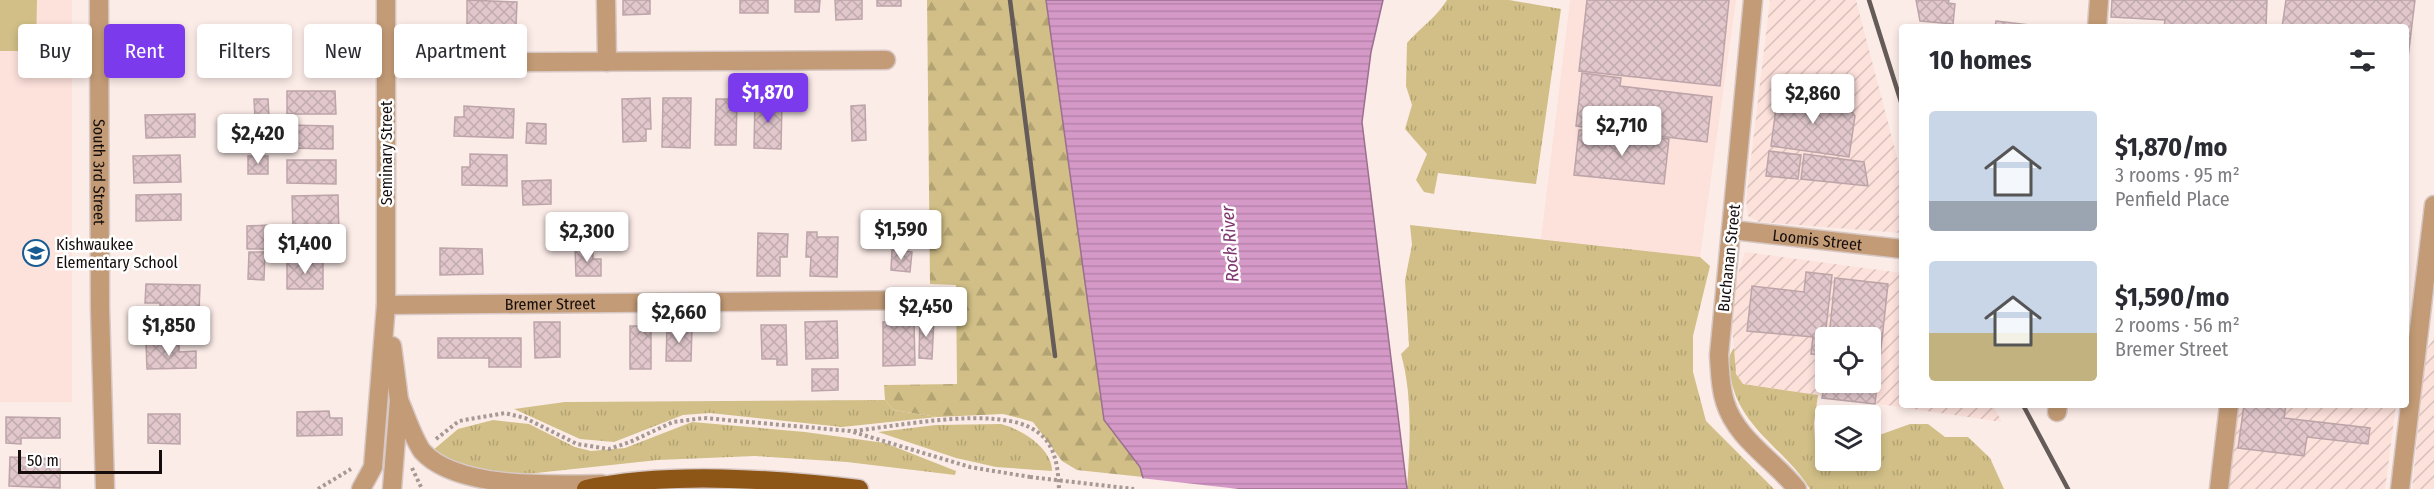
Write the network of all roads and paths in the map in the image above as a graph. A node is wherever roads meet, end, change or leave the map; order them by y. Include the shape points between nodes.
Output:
1 (99, 0) edge
2 (386, 0) edge
3 (606, 0) edge
4 (1753, 0) edge
5 (2099, 0) edge
6 (2097, 24) edge
7 (886, 60) dead end
8 (607, 62) junction
9 (386, 63) junction
10 (2434, 205) edge
11 (1732, 230) junction
12 (1899, 249) edge
13 (929, 300) dead end
14 (387, 305) junction
15 (2421, 306) edge
16 (399, 400) junction
17 (2229, 408) edge
18 (850, 431) junction
19 (432, 441) dead end
20 (410, 462) dead end
21 (361, 464) dead end
22 (702, 479) junction
23 (610, 484) junction
24 (105, 489) edge
25 (318, 489) edge
26 (361, 489) edge
27 (392, 489) edge
28 (422, 489) edge
29 (586, 489) edge
30 (667, 489) edge
31 (859, 489) edge
32 (1059, 489) edge
33 (1134, 489) edge
34 (1797, 489) edge
35 (2219, 489) edge
36 (2400, 489) edge

1 - 24 street, South 3rd Street
2 - 9 street, Seminary Street
3 - 8 street
4 - 11 street, Buchanan Street
5 - 6 street
7 - 8 street
8 - 9 street
9 - 14 street, Seminary Street
10 - 15 street
11 - 12 street, Loomis Street
11 - 34 street, Buchanan Street via 1719,355 1725,403 1747,439
13 - 14 street, Bremer Street
14 - 16 street, Seminary Street
14 - 26 street, Seminary Street via 373,467
15 - 36 street
16 - 23 street via 422,451 466,482 502,486
16 - 27 street, Seminary Street
17 - 35 street
18 - 19 path via 704,418 673,422 609,449 577,444 525,418 505,413 459,421
18 - 32 path via 971,418 1020,423 1037,431 1050,447 1058,462
18 - 33 path, bridge via 970,467
20 - 28 path
21 - 25 path
22 - 23 main road
22 - 30 main road
22 - 31 main road via 783,480
23 - 29 main road

